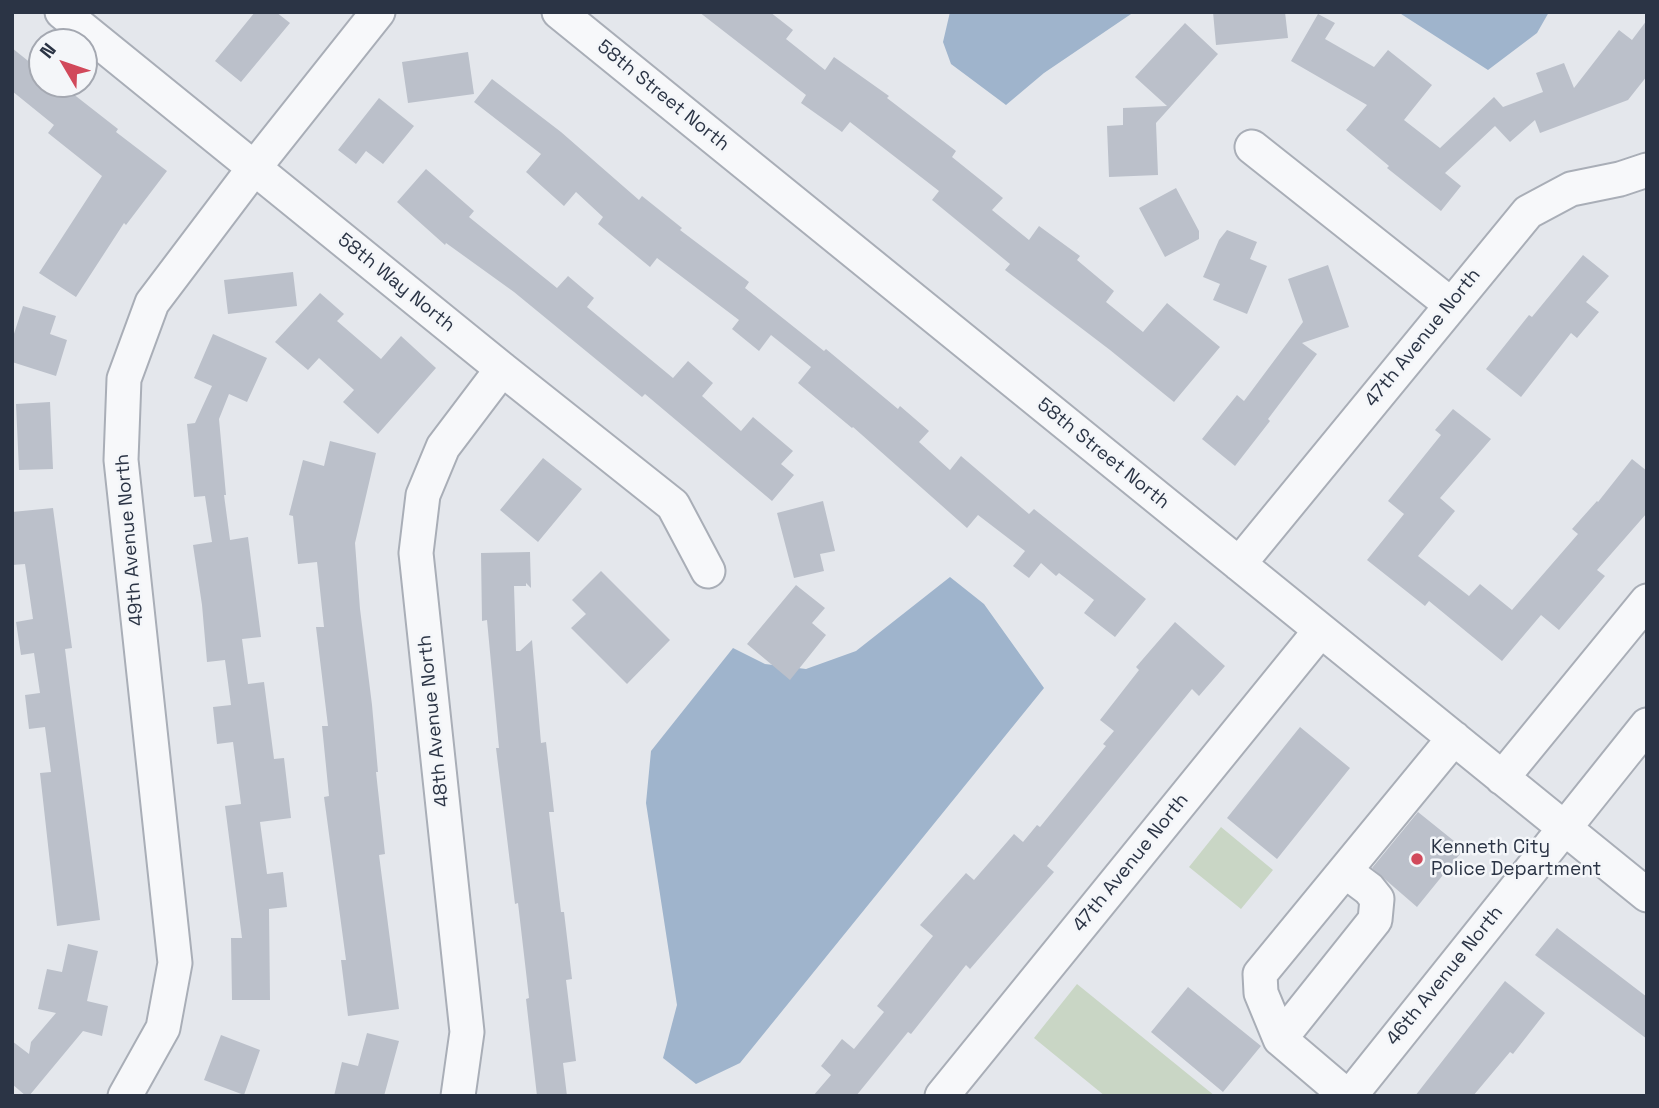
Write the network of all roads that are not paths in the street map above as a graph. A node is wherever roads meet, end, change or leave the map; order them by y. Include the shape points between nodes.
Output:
1 (62, 12) edge
2 (378, 12) edge
3 (559, 12) edge
4 (1252, 147) dead end
5 (254, 168) junction
6 (1647, 170) edge
7 (1450, 304) junction
8 (502, 369) junction
9 (1239, 564) junction
10 (708, 571) dead end
11 (1647, 601) edge
12 (1321, 631) junction
13 (1647, 725) edge
14 (1454, 738) junction
15 (1502, 778) junction
16 (1564, 827) junction
17 (1345, 871) junction
18 (1647, 895) edge
19 (1280, 1040) junction
20 (125, 1096) edge
21 (458, 1096) edge
22 (942, 1096) edge
23 (1349, 1096) edge

1 - 5 street, 58th Way North
2 - 5 street, 49th Avenue North
3 - 9 street, 58th Street North
4 - 7 street
5 - 8 street, 58th Way North
5 - 20 street, 49th Avenue North via 152,303 124,379 121,460 174,963 163,1028
6 - 7 street, 47th Avenue North via 1572,189 1528,212
7 - 9 street, 47th Avenue North
8 - 10 street, 58th Way North via 673,505
8 - 21 street, 48th Avenue North via 443,447 423,495 416,553 467,1032
9 - 12 street, 58th Street North
11 - 15 street
12 - 14 street, 58th Street North
12 - 22 street, 47th Avenue North
13 - 16 street, 46th Avenue North
14 - 15 street, 58th Street North
14 - 17 street
15 - 16 street, 58th Street North
16 - 18 street, 58th Street North
16 - 23 street, 46th Avenue North
17 - 19 street via 1260,974 1262,993
17 - 19 street via 1377,900 1375,920
19 - 23 street

